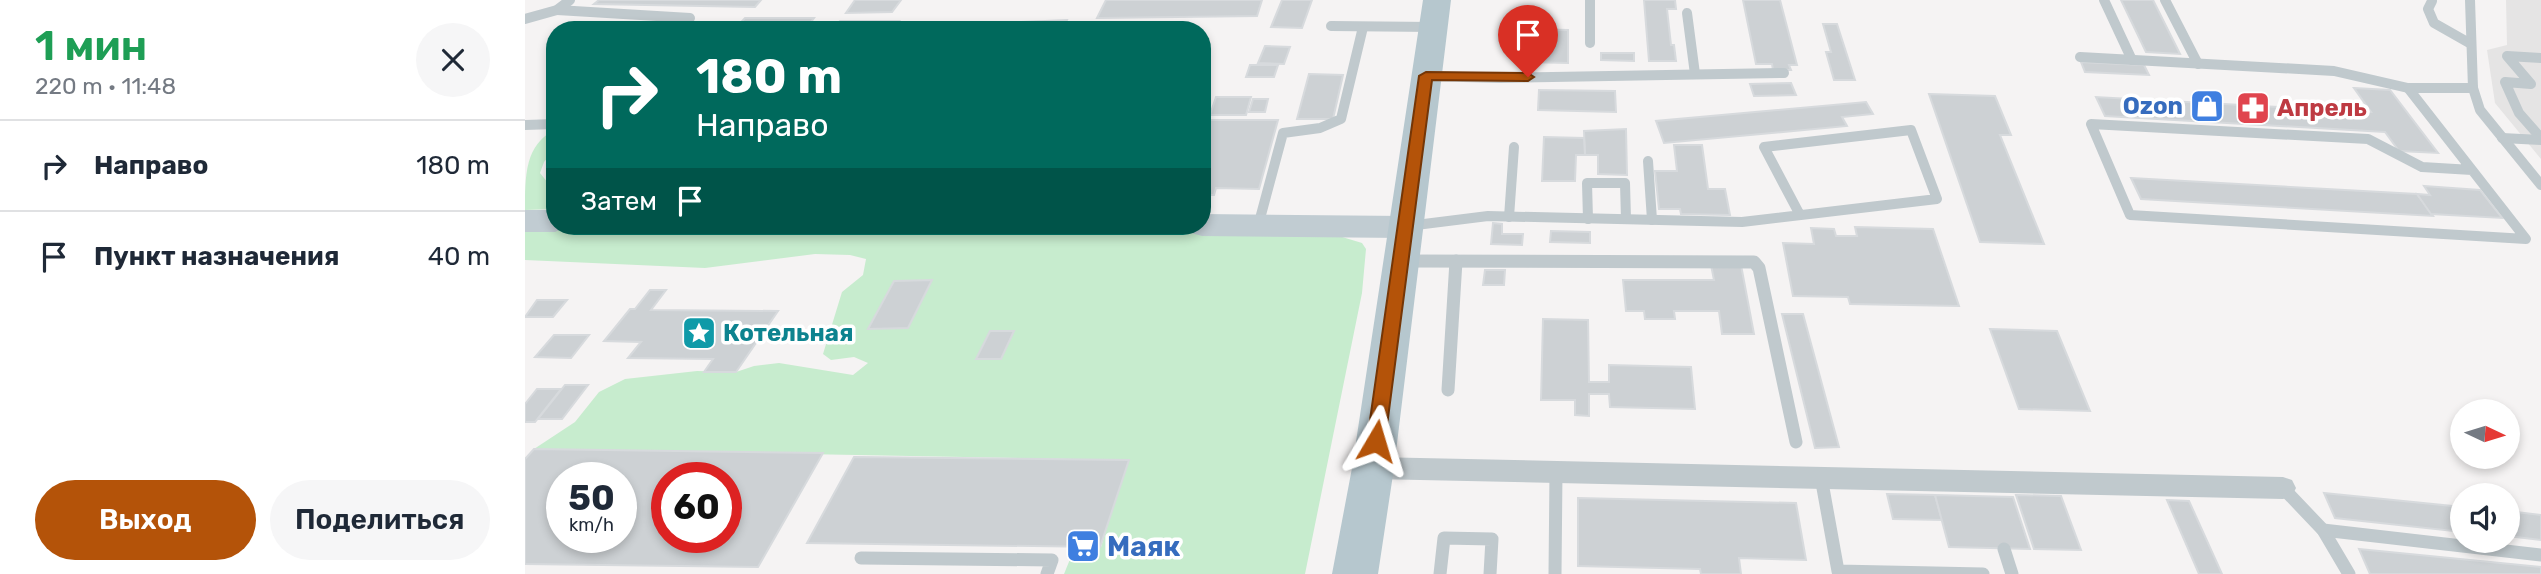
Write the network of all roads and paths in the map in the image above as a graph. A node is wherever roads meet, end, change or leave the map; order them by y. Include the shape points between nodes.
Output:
1 (570, 0) edge
2 (1590, 0) edge
3 (2104, 0) edge
4 (2165, 0) edge
5 (2429, 0) edge
6 (2470, 0) edge
7 (557, 10) junction
8 (1435, 13) edge
9 (1687, 13) dead end
10 (525, 19) edge
11 (687, 21) edge
12 (1331, 26) dead end
13 (1363, 27) junction
14 (1590, 43) dead end
15 (2471, 44) junction
16 (2080, 57) dead end
17 (2541, 58) edge
18 (2131, 60) junction
19 (2198, 64) junction
20 (1784, 73) dead end
21 (1695, 75) junction
22 (1426, 76) junction
23 (2408, 88) junction
24 (2473, 88) junction
25 (546, 124) edge
26 (525, 125) edge
27 (2502, 138) junction
28 (2541, 139) edge
29 (1514, 147) dead end
30 (1648, 161) dead end
31 (2472, 170) junction
32 (2541, 185) edge
33 (1800, 215) junction
34 (1509, 217) junction
35 (1587, 219) junction
36 (1626, 219) junction
37 (1652, 220) junction
38 (525, 221) edge
39 (546, 221) edge
40 (1211, 225) edge
41 (1258, 226) junction
42 (1401, 244) junction
43 (1457, 261) junction
44 (1448, 390) dead end
45 (1796, 442) dead end
46 (1373, 468) junction
47 (1556, 472) junction
48 (1821, 477) junction
49 (2283, 488) joint
50 (2323, 530) junction
51 (2004, 549) dead end
52 (2541, 555) edge
53 (861, 558) dead end
54 (1047, 574) edge
55 (1355, 574) edge
56 (1440, 574) edge
57 (1490, 574) edge
58 (1555, 574) edge
59 (1967, 574) edge
60 (1983, 574) edge
61 (2012, 574) edge
62 (2349, 574) edge

1 - 7 lane
2 - 14 lane
3 - 18 lane
4 - 19 lane
5 - 15 lane via 2434,23
6 - 15 lane
7 - 10 lane
7 - 11 lane via 690,18
8 - 13 lane
8 - 22 main road
9 - 21 lane
12 - 13 lane
13 - 41 lane via 1341,119 1308,132 1283,133
15 - 24 lane
16 - 18 lane
17 - 28 lane via 2507,56 2531,84 2505,82 2509,100
18 - 19 lane
19 - 23 lane via 2334,71
20 - 21 lane
21 - 22 lane
22 - 42 main road
23 - 24 lane
23 - 31 lane
24 - 27 lane via 2480,110
25 - 26 lane
27 - 28 lane
27 - 32 lane
29 - 34 lane
30 - 37 lane
31 - 31 lane via 2422,167 2368,139 2091,124 2130,215 2526,239
33 - 33 lane via 1937,199 1911,130 1764,147
33 - 37 lane via 1742,222
34 - 35 lane
34 - 42 lane via 1488,216
35 - 36 lane
35 - 36 lane via 1587,183 1625,183
36 - 37 lane
38 - 39 main road
40 - 41 main road
41 - 42 main road
42 - 43 lane
42 - 46 main road
43 - 44 lane
43 - 45 lane via 1754,262 1759,268
46 - 47 street
46 - 55 main road
47 - 48 street
47 - 58 lane
48 - 49 street via 1986,489
48 - 59 lane via 1838,570
49 - 50 lane
50 - 52 lane
50 - 62 lane
51 - 61 lane
53 - 54 lane via 1052,560
56 - 57 lane via 1444,538 1492,539
59 - 60 lane

